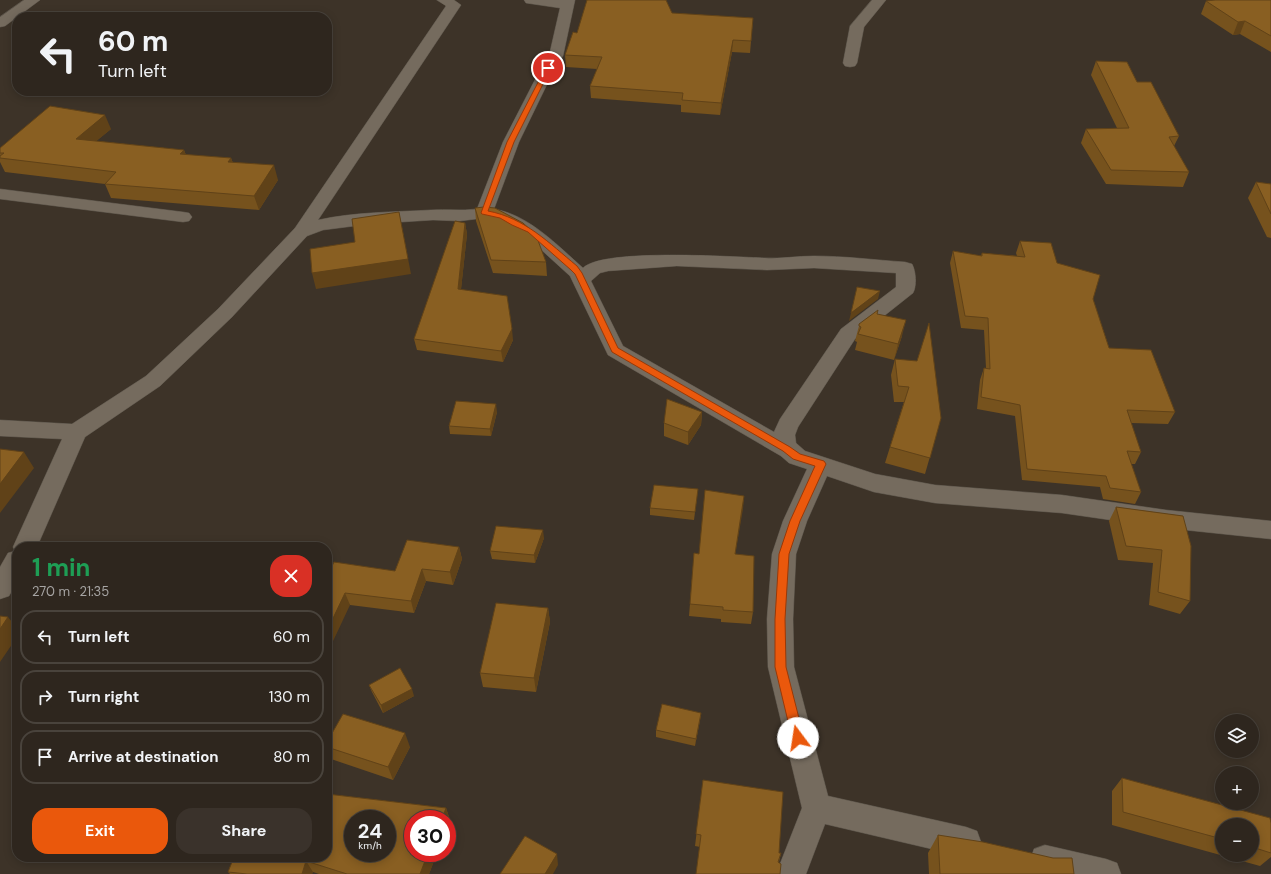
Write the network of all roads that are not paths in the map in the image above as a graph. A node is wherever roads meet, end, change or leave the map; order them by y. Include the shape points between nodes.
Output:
1 (33, 0) edge
2 (531, 0) edge
3 (879, 0) edge
4 (453, 2) edge
5 (567, 2) edge
6 (16, 12) edge
7 (12, 15) edge
8 (0, 23) edge
9 (850, 63) dead end
10 (0, 194) edge
11 (484, 213) junction
12 (182, 217) dead end
13 (301, 232) junction
14 (578, 273) junction
15 (0, 428) edge
16 (76, 432) junction
17 (786, 449) junction
18 (821, 464) junction
19 (1271, 530) edge
20 (26, 542) edge
21 (12, 569) edge
22 (0, 589) edge
23 (818, 808) junction
24 (992, 848) edge
25 (1023, 855) edge
26 (791, 874) edge
27 (1106, 874) edge

1 - 6 street
2 - 5 street
3 - 9 street via 857,26
4 - 13 street
5 - 11 street via 556,56 511,142
7 - 8 street
10 - 12 street
11 - 13 street via 370,219 320,225
11 - 14 street via 502,216 531,231
13 - 16 street via 225,313 153,381
14 - 17 street via 615,350
14 - 17 street via 586,276 593,270 608,265 677,260 767,264 814,262 905,268 906,289 848,334 788,425 783,439
15 - 16 street
16 - 20 street
17 - 18 street via 797,457
18 - 19 street via 874,483 935,494 1062,504 1166,519
18 - 23 street via 795,521 784,554 780,619 781,667
21 - 22 street
23 - 24 street
23 - 26 street
25 - 27 street

